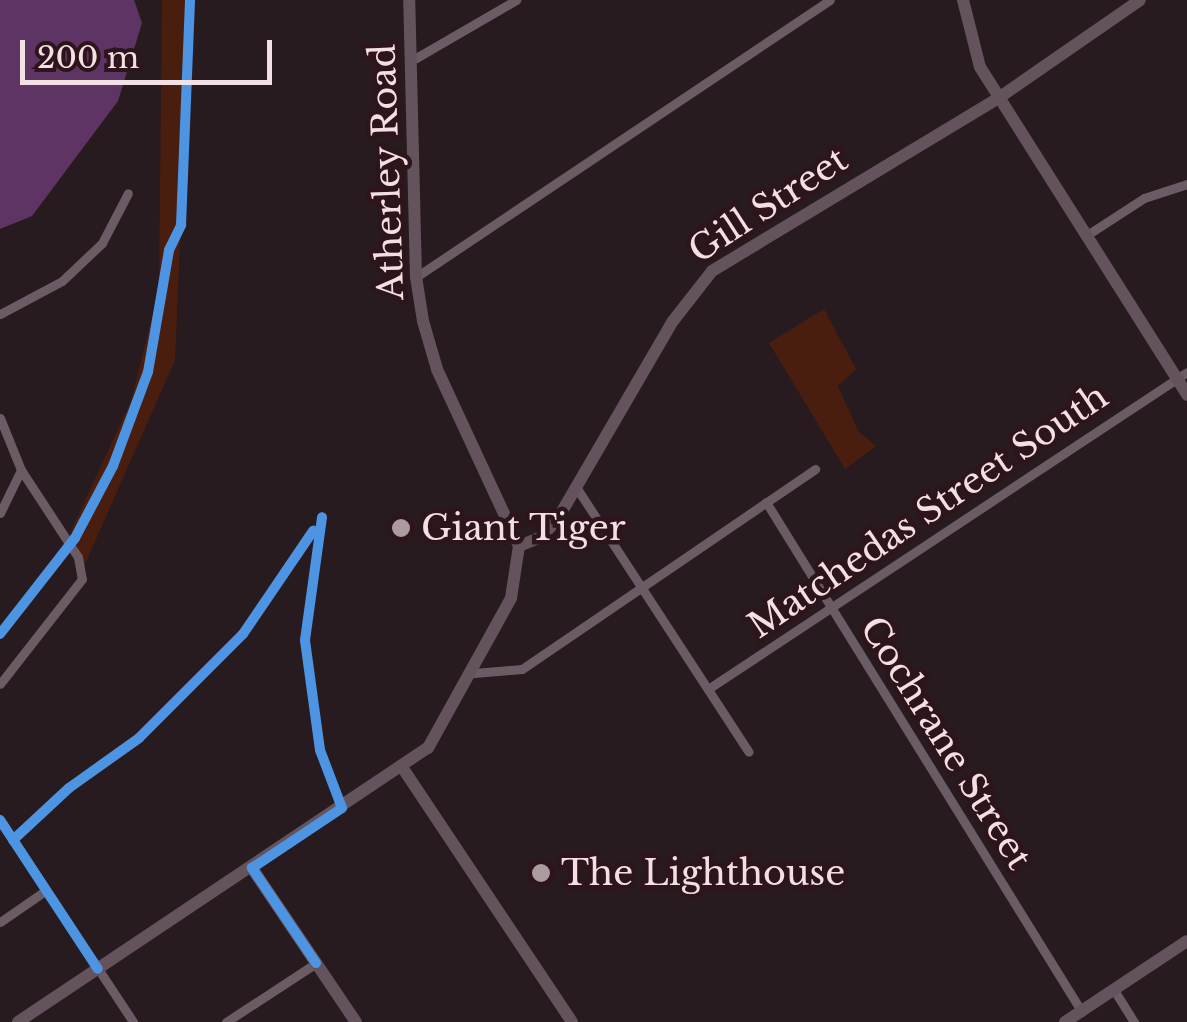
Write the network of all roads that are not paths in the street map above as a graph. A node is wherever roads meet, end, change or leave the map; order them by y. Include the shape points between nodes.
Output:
1 (409, 0) edge
2 (516, 0) edge
3 (830, 0) edge
4 (963, 0) edge
5 (1140, 0) edge
6 (416, 58) junction
7 (1000, 98) junction
8 (1187, 184) edge
9 (128, 193) dead end
10 (1087, 235) junction
11 (416, 277) junction
12 (0, 314) edge
13 (1182, 376) edge
14 (1187, 395) edge
15 (0, 418) edge
16 (21, 470) junction
17 (815, 470) dead end
18 (576, 487) junction
19 (766, 502) junction
20 (0, 513) edge
21 (519, 546) junction
22 (646, 588) junction
23 (830, 610) junction
24 (474, 673) junction
25 (0, 684) edge
26 (708, 689) junction
27 (748, 752) dead end
28 (402, 767) junction
29 (0, 820) edge
30 (252, 868) junction
31 (45, 891) junction
32 (0, 922) edge
33 (1187, 942) edge
34 (316, 963) junction
35 (98, 969) junction
36 (1114, 990) junction
37 (1082, 1012) junction
38 (241, 1018) edge
39 (18, 1022) edge
40 (133, 1022) edge
41 (226, 1022) edge
42 (356, 1022) edge
43 (572, 1022) edge
44 (1065, 1022) edge
45 (1134, 1022) edge

1 - 6 main road, Atherley Road
2 - 6 street
3 - 11 street
4 - 7 main road via 970,46
5 - 7 main road, Gill Street
6 - 11 main road, Atherley Road
7 - 10 main road
7 - 18 main road, Gill Street via 712,271 674,321
8 - 10 street via 1144,198
9 - 12 street via 102,243 62,281
10 - 13 main road
11 - 21 main road, Atherley Road via 433,359
13 - 14 main road
13 - 23 street, Matchedas Street South
15 - 16 street
16 - 20 street
16 - 25 street via 78,557 82,579
17 - 19 street
18 - 21 main road, Gill Street via 545,534
18 - 22 street
19 - 22 street
19 - 23 street, Cochrane Street
21 - 24 main road via 511,598
22 - 24 street via 522,669
22 - 26 street
23 - 26 street, Matchedas Street South
23 - 37 street, Cochrane Street
24 - 28 main road via 432,744
26 - 27 street
28 - 30 main road
28 - 43 main road
29 - 31 street
30 - 34 main road
30 - 35 main road
31 - 32 street
31 - 35 street
33 - 36 main road
34 - 38 street
34 - 42 main road
35 - 39 main road
35 - 40 street
36 - 37 main road
36 - 45 street
37 - 44 main road
38 - 41 street

